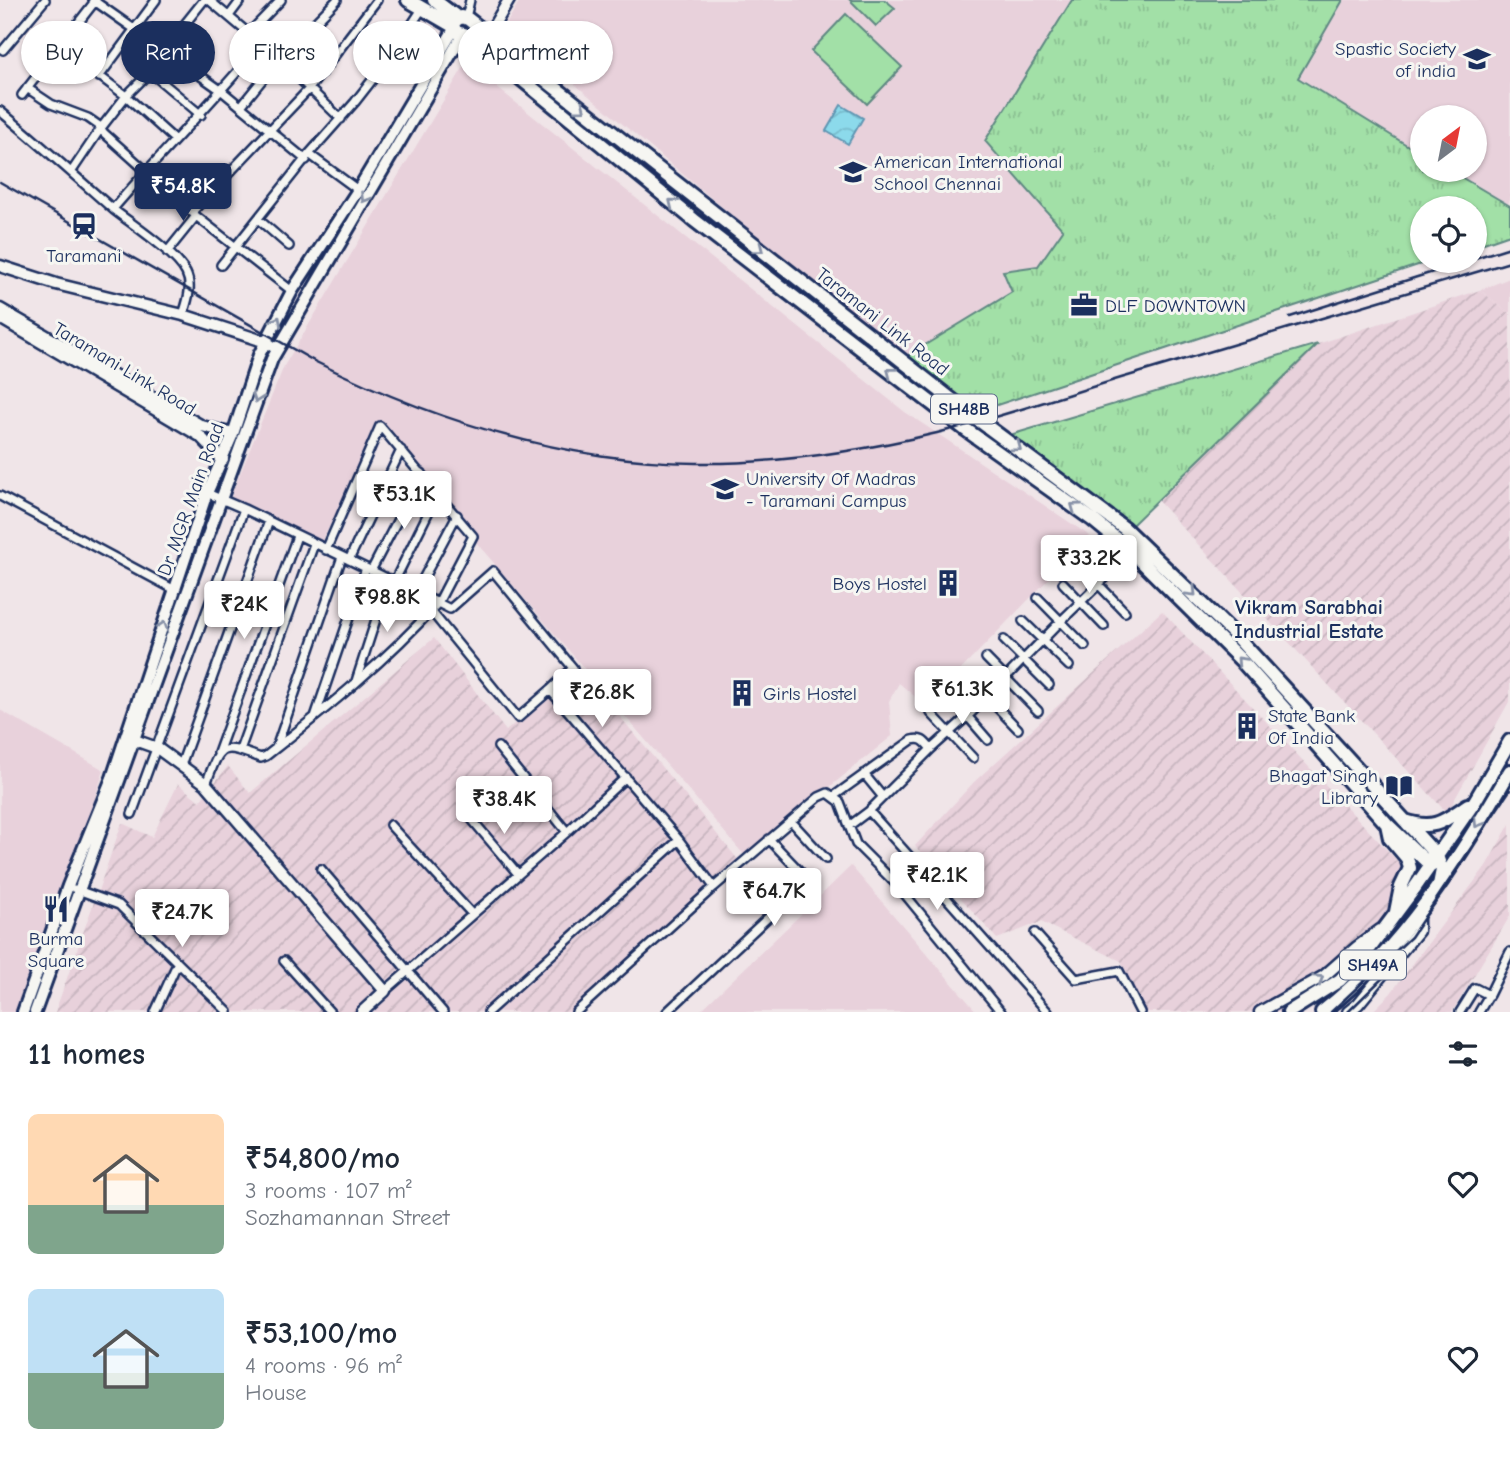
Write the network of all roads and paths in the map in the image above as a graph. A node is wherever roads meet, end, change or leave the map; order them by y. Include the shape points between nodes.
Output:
1 (45, 0) edge
2 (156, 0) edge
3 (206, 0) edge
4 (241, 0) edge
5 (281, 0) edge
6 (337, 0) edge
7 (376, 0) edge
8 (408, 0) edge
9 (434, 0) edge
10 (470, 0) edge
11 (509, 0) edge
12 (95, 1) edge
13 (422, 9) junction
14 (229, 16) junction
15 (80, 21) edge
16 (121, 21) edge
17 (141, 21) edge
18 (188, 21) edge
19 (235, 21) edge
20 (261, 21) edge
21 (316, 21) edge
22 (463, 21) edge
23 (497, 21) edge
24 (458, 23) edge
25 (458, 25) edge
26 (458, 31) edge
27 (458, 31) edge
28 (121, 48) edge
29 (3, 50) dead end
30 (107, 66) edge
31 (107, 83) edge
32 (229, 83) edge
33 (31, 84) edge
34 (138, 84) edge
35 (164, 84) edge
36 (212, 84) edge
37 (259, 84) edge
38 (304, 84) edge
39 (535, 84) edge
40 (541, 84) edge
41 (309, 89) junction
42 (222, 91) junction
43 (126, 96) junction
44 (241, 106) junction
45 (0, 111) edge
46 (201, 115) junction
47 (341, 119) junction
48 (101, 128) junction
49 (270, 131) junction
50 (174, 140) junction
51 (308, 157) junction
52 (147, 170) junction
53 (72, 171) junction
54 (358, 190) junction
55 (113, 209) junction
56 (194, 214) junction
57 (258, 219) junction
58 (289, 246) dead end
59 (234, 248) junction
60 (167, 252) junction
61 (222, 265) dead end
62 (0, 267) edge
63 (292, 291) junction
64 (0, 309) edge
65 (183, 315) junction
66 (0, 318) edge
67 (266, 342) junction
68 (277, 349) junction
69 (233, 434) junction
70 (401, 450) junction
71 (223, 460) junction
72 (422, 473) junction
73 (207, 493) junction
74 (438, 493) junction
75 (0, 496) edge
76 (220, 498) junction
77 (244, 509) junction
78 (457, 516) junction
79 (269, 522) junction
80 (297, 536) junction
81 (314, 544) junction
82 (326, 550) junction
83 (1132, 552) junction
84 (1073, 558) dead end
85 (345, 559) junction
86 (369, 570) junction
87 (392, 580) junction
88 (1063, 583) dead end
89 (1098, 584) junction
90 (175, 590) junction
91 (416, 592) junction
92 (1038, 597) dead end
93 (1081, 602) junction
94 (438, 603) junction
95 (431, 611) junction
96 (1125, 612) dead end
97 (1023, 621) dead end
98 (1061, 621) junction
99 (1104, 626) dead end
100 (1004, 640) dead end
101 (1043, 640) junction
102 (1085, 646) dead end
103 (986, 658) dead end
104 (1023, 660) junction
105 (1069, 666) dead end
106 (969, 678) dead end
107 (1005, 678) junction
108 (355, 683) junction
109 (1049, 685) dead end
110 (550, 690) junction
111 (949, 695) dead end
112 (987, 697) junction
113 (1038, 711) dead end
114 (931, 713) dead end
115 (969, 715) junction
116 (315, 717) junction
117 (1018, 729) dead end
118 (949, 733) junction
119 (129, 738) junction
120 (988, 740) dead end
121 (1510, 741) edge
122 (498, 747) dead end
123 (156, 748) junction
124 (276, 748) junction
125 (931, 749) junction
126 (240, 750) junction
127 (217, 754) junction
128 (973, 758) dead end
129 (181, 765) junction
130 (1510, 771) edge
131 (864, 774) junction
132 (626, 777) junction
133 (206, 784) junction
134 (834, 796) junction
135 (883, 796) junction
136 (1475, 801) junction
137 (869, 811) junction
138 (132, 814) dead end
139 (469, 816) dead end
140 (791, 821) junction
141 (1405, 821) junction
142 (1387, 824) junction
143 (390, 825) dead end
144 (849, 826) junction
145 (567, 832) junction
146 (769, 839) junction
147 (679, 840) junction
148 (826, 859) dead end
149 (1434, 861) junction
150 (321, 869) dead end
151 (518, 874) junction
152 (1442, 880) junction
153 (714, 887) junction
154 (73, 888) junction
155 (1418, 913) junction
156 (472, 914) junction
157 (1392, 920) junction
158 (1035, 933) dead end
159 (1510, 952) edge
160 (284, 961) dead end
161 (177, 964) junction
162 (408, 971) junction
163 (385, 990) junction
164 (1489, 995) junction
165 (23, 1012) edge
166 (35, 1012) edge
167 (155, 1012) edge
168 (228, 1012) edge
169 (330, 1012) edge
170 (362, 1012) edge
171 (443, 1012) edge
172 (488, 1012) edge
173 (576, 1012) edge
174 (667, 1012) edge
175 (1001, 1012) edge
176 (1048, 1012) edge
177 (1140, 1012) edge
178 (1260, 1012) edge
179 (1289, 1012) edge
180 (1321, 1012) edge
181 (1348, 1012) edge
182 (1460, 1012) edge
183 (1479, 1012) edge

1 - 29 street
2 - 17 street
3 - 14 street
3 - 18 street
4 - 14 street
5 - 20 street
6 - 21 street
7 - 41 street
8 - 13 main road
9 - 24 main road
10 - 22 street
11 - 23 street
12 - 15 street
12 - 16 street
13 - 25 main road
13 - 47 street
14 - 19 street
26 - 54 main road, Dr MGR Main Road
27 -> 68 main road, Dr MGR Main Road
28 - 30 street
31 - 43 street
32 - 42 street
33 - 48 street via 25,91
34 - 43 street
35 - 46 street
36 - 42 street
37 - 44 street
38 - 41 street
83 -> 39 main road, Taramani Link Road / SH48B via 694,220
40 -> 141 main road, Taramani Link Road / SH48B via 1124,528 1236,636
41 - 47 street
41 - 49 street
42 - 44 street
42 - 46 street
43 - 48 street
43 - 50 street
44 - 49 street
45 - 53 street
46 - 50 street
47 - 51 street
48 - 52 street
48 - 53 street
49 - 51 street
49 - 56 street
50 - 52 street
51 - 54 street
51 - 57 street
52 - 55 street
52 - 56 street
53 - 55 street
54 - 63 main road, Dr MGR Main Road
55 - 60 street
56 - 59 street
56 - 60 street
57 - 58 street
57 - 59 street
59 - 61 street
59 - 63 street
60 - 65 street via 186,272 190,284
62 - 65 street
67 -> 63 main road, Dr MGR Main Road
64 - 69 street, Taramani Link Road via 202,426
65 - 67 street
66 - 71 street, Taramani Link Road via 200,436
67 - 68 street
67 - 69 main road, Dr MGR Main Road
68 -> 76 main road, Dr MGR Main Road
69 - 71 main road, Dr MGR Main Road
70 - 72 street
70 - 82 street via 380,426
70 - 85 street
71 - 73 main road, Dr MGR Main Road
72 - 74 street
72 - 86 street
73 - 76 street
73 - 90 main road, Dr MGR Main Road
74 - 78 street
74 - 87 street
75 - 90 street
76 - 77 street
76 - 119 main road, Dr MGR Main Road
77 - 79 street
77 - 123 street
78 - 91 street
78 - 94 street via 473,536
79 - 80 street
79 - 129 street
80 - 81 street
80 - 127 street
81 - 82 street
81 - 126 street
82 - 85 street
83 - 89 street
142 -> 83 main road, Taramani Link Road / SH48B via 1241,660
84 - 89 street
85 - 86 street
85 - 124 street
86 - 87 street
86 - 116 street
87 - 91 street
87 - 108 street
88 - 93 street
89 - 93 street
89 - 96 street
119 -> 90 main road, Dr MGR Main Road
91 - 94 street
92 - 98 street
93 - 98 street
93 - 99 street
94 - 95 street
94 - 110 street via 450,608 493,571 573,668
95 - 108 street
95 - 110 street via 518,718
97 - 101 street
98 - 101 street
98 - 102 street
100 - 104 street
101 - 104 street
101 - 105 street
103 - 107 street
104 - 107 street
104 - 109 street
106 - 112 street
107 - 112 street
107 - 113 street
108 - 116 street
110 - 132 street
111 - 115 street
112 - 115 street
112 - 117 street
114 - 118 street
115 - 118 street
115 - 120 street
116 - 124 street
118 - 125 street
118 - 128 street
119 - 123 street
119 - 154 main road, Dr MGR Main Road
121 - 136 main road, SH49A
122 - 145 street
123 - 129 street
123 - 138 street
124 - 126 street via 261,758
125 - 131 street via 924,740 912,740
125 - 135 street
126 - 127 street via 224,749
127 - 133 street
129 - 133 street
130 -> 152 main road, SH49A
131 - 134 street
131 - 135 street
132 - 145 street
132 - 147 street
133 - 163 street
134 - 140 street via 819,797
134 - 144 street via 841,802
135 - 137 street
136 - 141 main road via 1438,825
136 - 149 main road, SH49A
137 - 144 street
137 - 176 street
139 - 151 street
140 - 146 street
140 - 148 street
141 - 149 main road, Taramani Link Road / SH48B
142 - 149 main road, Taramani Link Road / SH48B
142 - 157 main road, SH48B via 1390,838 1410,867
143 - 156 street
144 - 175 street via 856,844 899,887
145 - 151 street
146 - 153 street
146 - 174 street via 808,880
147 - 153 street
147 - 172 street
149 - 152 main road via 1442,870
149 - 157 main road, SH49A
150 - 162 street
151 - 156 street
152 - 155 main road, SH49A
153 - 173 street
154 - 161 street via 119,905
154 - 165 main road, Dr MGR Main Road
154 - 166 main road, Dr MGR Main Road
155 - 180 main road, SH49A via 1348,992
155 - 181 street via 1418,931
156 - 162 street
178 -> 157 street via 1324,976
157 - 179 main road, SH49A via 1340,981
158 - 177 street via 1076,979 1119,971
159 - 164 street
160 - 169 street
161 - 167 street
161 - 168 street
162 - 163 street
162 - 171 street
163 - 170 street
164 - 182 street via 1475,988
164 - 183 street

